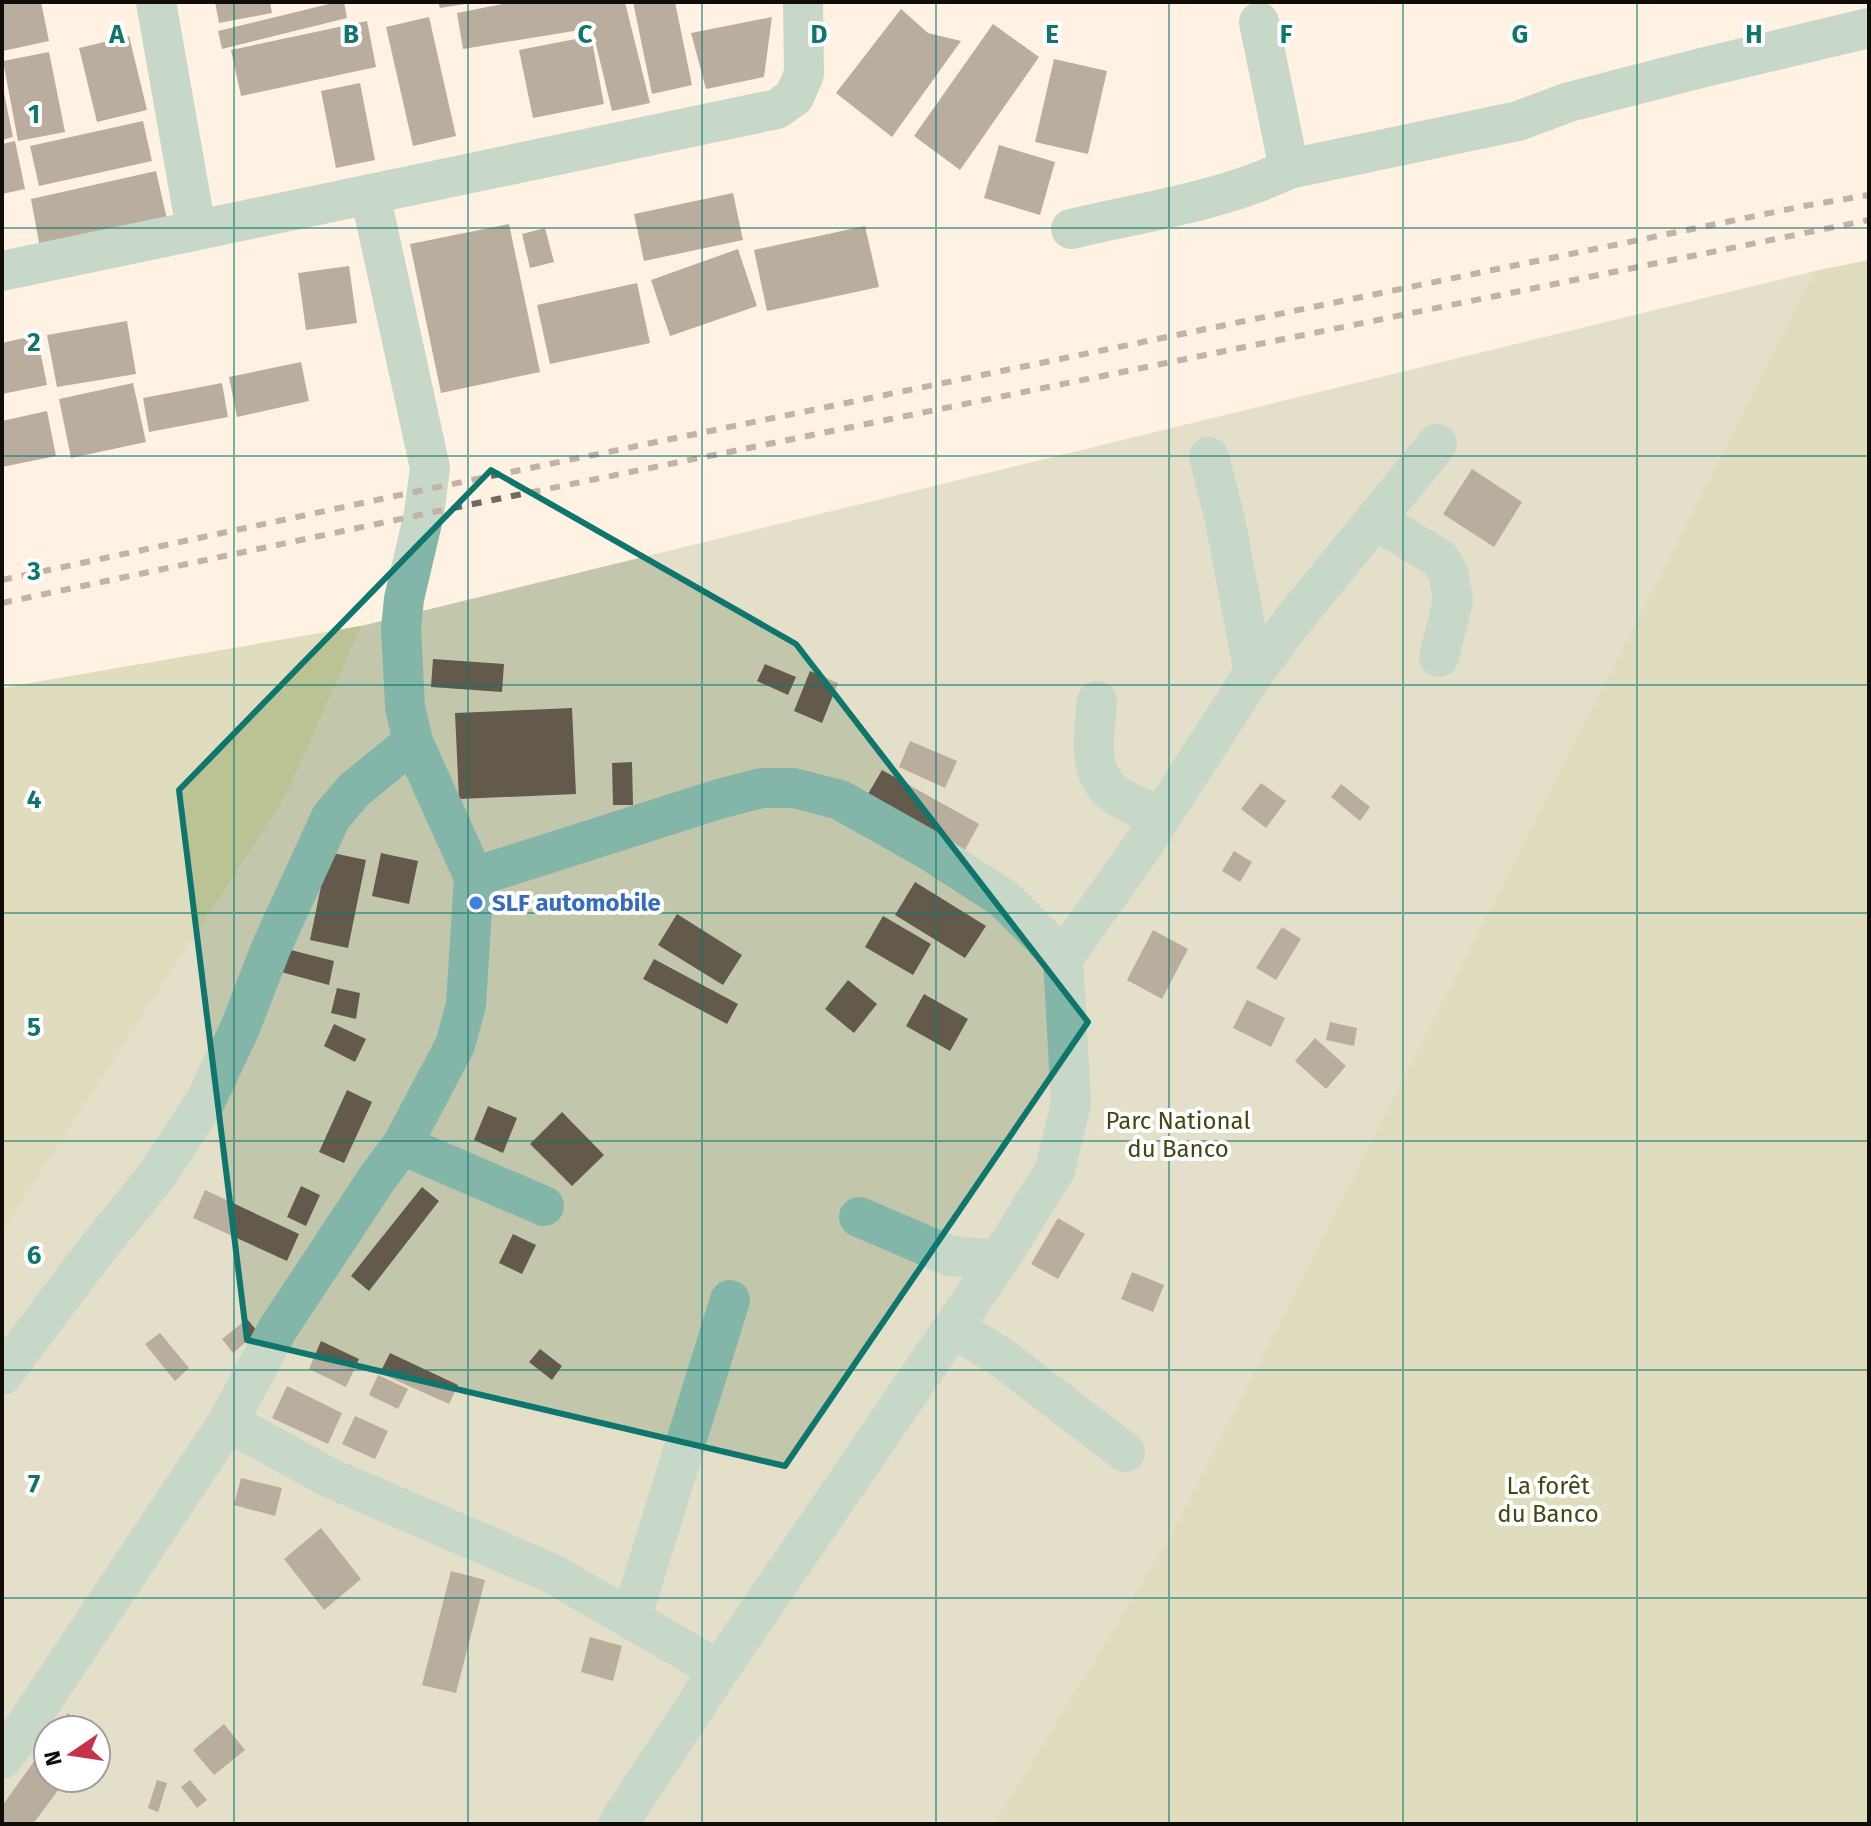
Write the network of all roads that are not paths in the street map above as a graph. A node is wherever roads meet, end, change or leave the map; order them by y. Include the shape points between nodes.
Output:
1 (156, 2) edge
2 (803, 2) edge
3 (1259, 22) dead end
4 (1869, 28) edge
5 (1289, 169) junction
6 (370, 194) junction
7 (196, 229) junction
8 (1071, 229) dead end
9 (2, 271) edge
10 (1437, 444) dead end
11 (1209, 457) dead end
12 (1376, 520) junction
13 (1439, 657) dead end
14 (1254, 673) junction
15 (1097, 701) dead end
16 (413, 742) junction
17 (1161, 816) junction
18 (474, 877) junction
19 (1063, 958) junction
20 (402, 1145) junction
21 (544, 1206) dead end
22 (859, 1217) dead end
23 (999, 1260) junction
24 (730, 1300) dead end
25 (953, 1327) junction
26 (2, 1375) edge
27 (228, 1422) junction
28 (1125, 1452) dead end
29 (631, 1619) junction
30 (719, 1670) junction
31 (2, 1759) edge
32 (618, 1824) edge

1 - 7 street
2 - 6 street via 804,74 794,97 777,109
3 - 5 street
4 - 5 street via 1569,102 1518,121
5 - 8 street via 1216,195
6 - 7 street
6 - 16 street via 430,468 401,628 405,707
7 - 9 street
10 - 12 street
11 - 14 street
12 - 13 street via 1440,559 1449,575 1453,601
12 - 14 street
14 - 17 street
15 - 17 street via 1098,771 1109,789
16 - 18 street
16 - 26 street via 354,790 331,817 206,1100 157,1175
17 - 19 street
18 - 19 street via 719,799 761,788 794,788 840,800 927,849 1003,898
18 - 20 street via 466,1005 455,1045
19 - 23 street via 1071,1103 1055,1170
20 - 21 street
20 - 27 street via 277,1330
22 - 23 street via 950,1256
23 - 25 street
24 - 29 street
25 - 28 street
25 - 30 street
27 - 29 street via 330,1478 551,1573
27 - 31 street
29 - 30 street
30 - 32 street

